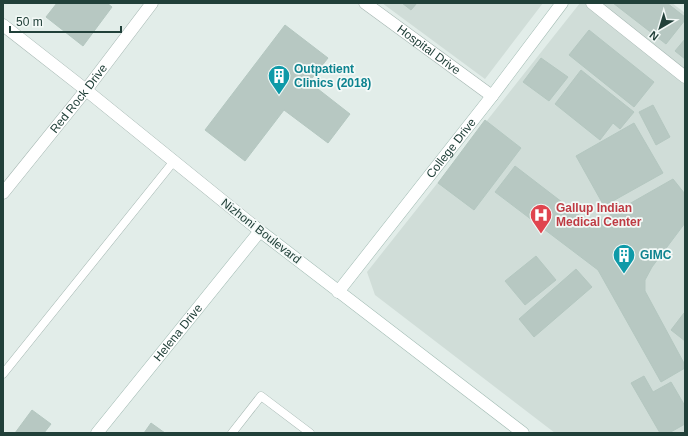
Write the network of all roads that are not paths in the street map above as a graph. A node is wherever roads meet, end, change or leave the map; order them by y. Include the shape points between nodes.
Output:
1 (152, 3) edge
2 (365, 3) edge
3 (562, 3) edge
4 (592, 3) edge
5 (3, 25) edge
6 (685, 76) edge
7 (86, 90) junction
8 (492, 96) junction
9 (174, 161) junction
10 (3, 194) edge
11 (260, 232) junction
12 (338, 292) junction
13 (3, 374) edge
14 (97, 433) edge
15 (232, 433) edge
16 (310, 433) edge
17 (523, 433) edge

1 - 7 main road, Red Rock Drive
2 - 8 main road, Hospital Drive
3 - 8 main road, College Drive
4 - 6 main road
5 - 7 main road, Nizhoni Boulevard
7 - 9 main road, Nizhoni Boulevard
7 - 10 main road, Red Rock Drive
8 - 12 main road, College Drive
9 - 11 main road, Nizhoni Boulevard
9 - 13 lane
11 - 12 main road, Nizhoni Boulevard
11 - 14 main road, Helena Drive
12 - 17 main road, Nizhoni Boulevard
15 - 16 lane via 261,396

